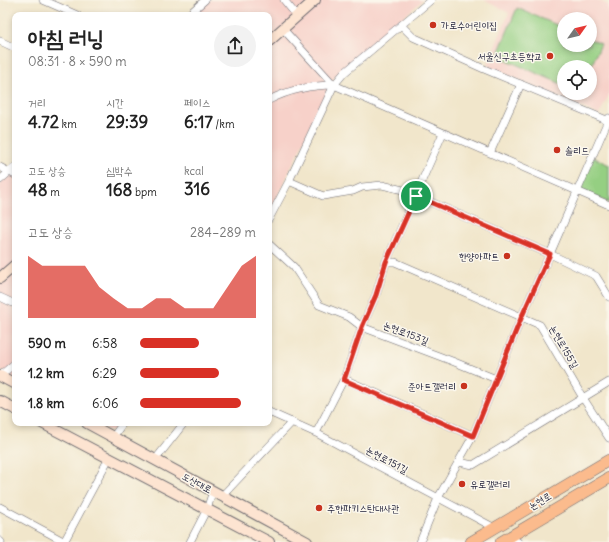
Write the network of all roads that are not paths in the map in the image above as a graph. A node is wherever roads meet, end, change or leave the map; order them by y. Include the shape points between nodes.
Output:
1 (43, 0) edge
2 (204, 0) edge
3 (284, 0) edge
4 (315, 0) edge
5 (431, 0) edge
6 (70, 12) edge
7 (191, 12) edge
8 (297, 16) junction
9 (401, 25) junction
10 (283, 29) junction
11 (272, 38) edge
12 (0, 41) edge
13 (12, 47) edge
14 (521, 84) junction
15 (334, 85) junction
16 (272, 99) edge
17 (609, 120) edge
18 (444, 133) junction
19 (490, 153) junction
20 (0, 167) edge
21 (12, 171) edge
22 (12, 172) edge
23 (0, 180) edge
24 (289, 181) junction
25 (577, 191) junction
26 (416, 196) junction
27 (609, 205) edge
28 (272, 213) edge
29 (272, 247) edge
30 (550, 254) junction
31 (386, 262) junction
32 (12, 268) edge
33 (0, 278) edge
34 (0, 297) edge
35 (609, 297) edge
36 (12, 303) edge
37 (522, 316) junction
38 (362, 327) junction
39 (12, 366) edge
40 (0, 376) edge
41 (496, 379) junction
42 (344, 380) junction
43 (12, 382) edge
44 (609, 382) edge
45 (583, 398) junction
46 (0, 401) edge
47 (12, 407) edge
48 (272, 413) edge
49 (292, 422) junction
50 (48, 426) edge
51 (93, 426) edge
52 (121, 426) edge
53 (182, 426) edge
54 (316, 433) junction
55 (473, 436) junction
56 (113, 437) junction
57 (609, 438) edge
58 (109, 458) junction
59 (155, 460) junction
60 (609, 460) edge
61 (459, 462) junction
62 (609, 478) edge
63 (217, 494) junction
64 (438, 498) junction
65 (0, 507) edge
66 (207, 509) junction
67 (494, 528) junction
68 (510, 540) edge
69 (64, 542) edge
70 (190, 542) edge
71 (270, 542) edge
72 (307, 542) edge
73 (420, 542) edge
74 (471, 542) edge

1 - 6 street
2 - 7 street
3 - 8 street
4 - 8 main road
5 - 9 street
8 - 10 main road
9 - 14 street via 413,37
9 - 15 street
10 - 11 main road
10 - 15 street
12 - 13 street
14 - 17 street
14 - 19 street
15 - 16 street via 300,89
15 - 18 street
15 - 24 street
17 - 25 street
18 - 19 street
18 - 26 street
19 - 25 street
20 - 21 street
22 - 23 street
24 - 26 street via 323,196 382,185
24 - 28 street
25 - 27 street
25 - 30 street
26 - 30 street
26 - 31 street
29 - 38 street, 논현로153길 via 294,267 319,305 348,317
30 - 35 street via 596,276
30 - 37 street
31 - 37 street, 논현로155길 via 395,262
31 - 38 street via 376,295
32 - 33 main road
34 - 36 street
37 - 41 street
37 - 45 street, 논현로155길 via 540,324
38 - 41 street, 논현로153길
38 - 42 street
39 - 40 street
40 - 43 main road
41 - 55 street
42 - 54 street
42 - 55 street
44 - 45 street
45 - 57 street, 논현로155길
45 - 61 street via 473,465
46 - 47 main road
48 - 49 street, 논현로151길
49 - 54 street, 논현로151길
49 - 63 street
50 - 58 main road, 도산대로
51 - 56 main road, 도산대로
52 - 56 street
53 - 59 street
54 - 64 street, 논현로151길
55 - 61 street
56 - 59 main road, 도산대로
58 - 66 main road, 도산대로
58 - 69 street
59 - 63 main road, 도산대로
60 - 67 main road, 논현로
61 - 64 street
62 - 68 main road, 논현로
63 - 66 street
63 - 72 main road, 도산대로
64 - 67 street, 논현로151길
64 - 73 street
65 - 69 street
66 - 70 street
66 - 71 main road, 도산대로
67 - 74 main road, 논현로

